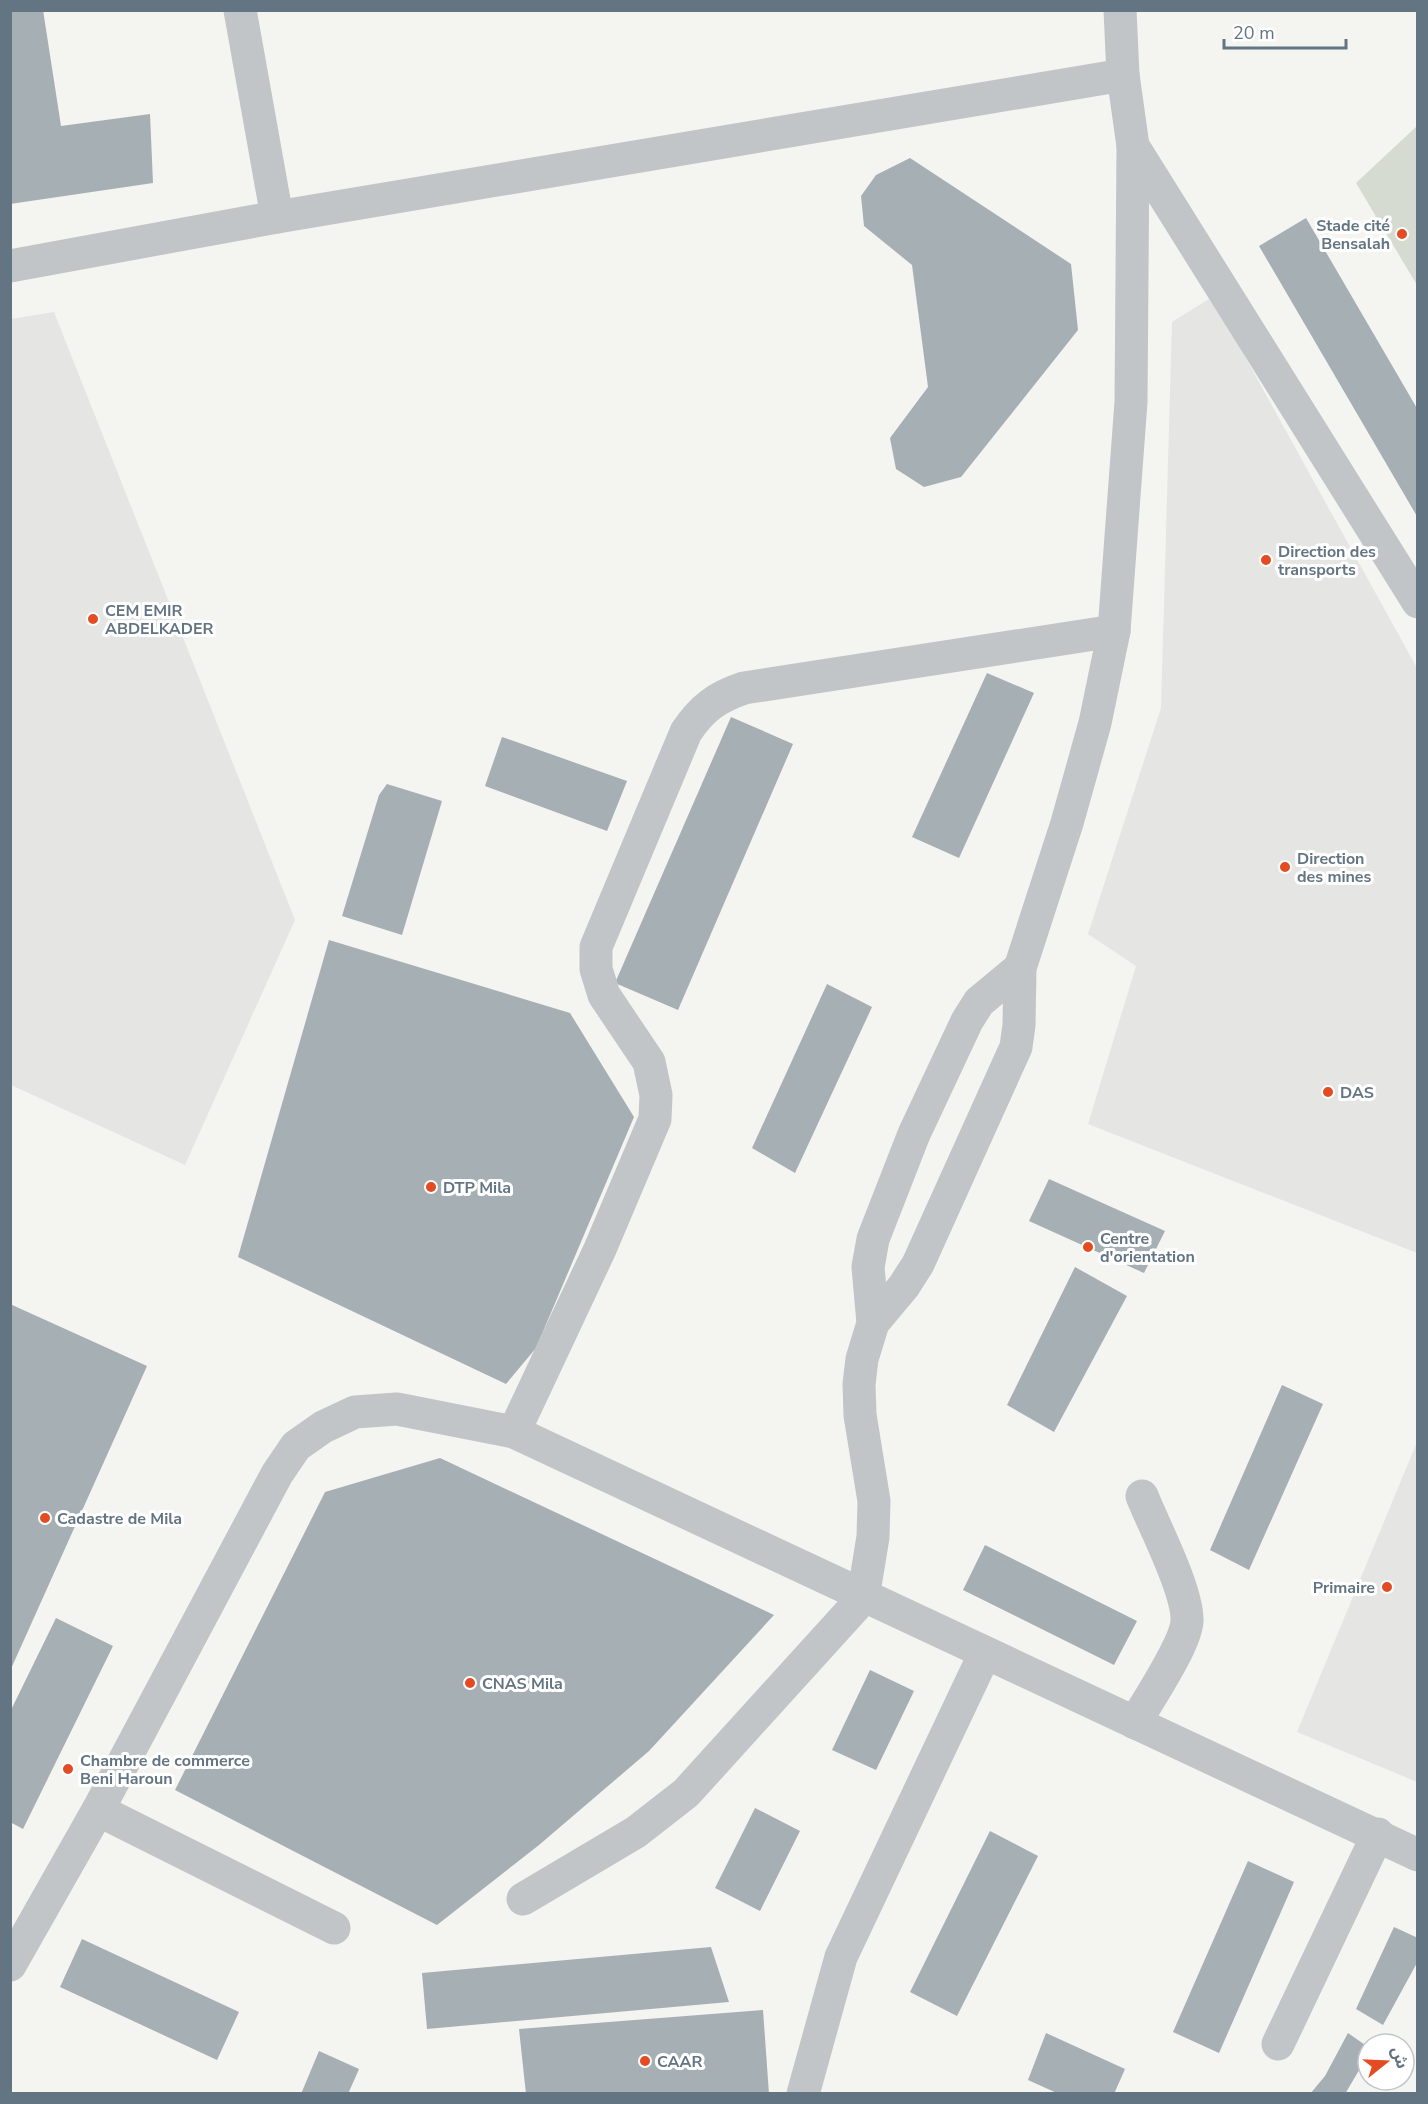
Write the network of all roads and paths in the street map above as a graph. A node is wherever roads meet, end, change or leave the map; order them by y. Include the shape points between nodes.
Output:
1 (240, 10) edge
2 (1120, 10) edge
3 (1123, 75) junction
4 (1133, 146) junction
5 (277, 216) junction
6 (10, 266) edge
7 (1418, 602) edge
8 (1114, 631) junction
9 (1020, 968) junction
10 (873, 1323) junction
11 (514, 1432) junction
12 (1142, 1496) dead end
13 (863, 1598) junction
14 (985, 1653) junction
15 (1135, 1723) junction
16 (98, 1810) junction
17 (1378, 1834) junction
18 (1418, 1855) edge
19 (523, 1899) dead end
20 (334, 1928) dead end
21 (10, 1965) edge
22 (1278, 2044) dead end
23 (803, 2094) edge

1 - 5 street
2 - 3 street
3 - 4 street
3 - 5 street
4 - 7 street
4 - 8 street via 1131,402
5 - 6 street
8 - 9 street via 1092,734
8 - 11 street via 744,688 720,696 696,718 686,732 596,947 596,969 604,996 649,1062 656,1095 655,1119 600,1249
9 - 10 street via 1016,1047 918,1264
9 - 10 street via 979,1002 914,1134 873,1239 868,1267
10 - 13 street via 859,1384 874,1501 873,1537
11 - 13 street
11 - 16 street via 397,1408 355,1412 296,1446 277,1474
12 - 15 street via 1184,1600 1187,1622 1182,1640
13 - 14 street
13 - 19 street via 686,1793 636,1832
14 - 15 street
14 - 23 street via 841,1957
15 - 17 street
16 - 20 street
16 - 21 street
17 - 18 street
17 - 22 street

